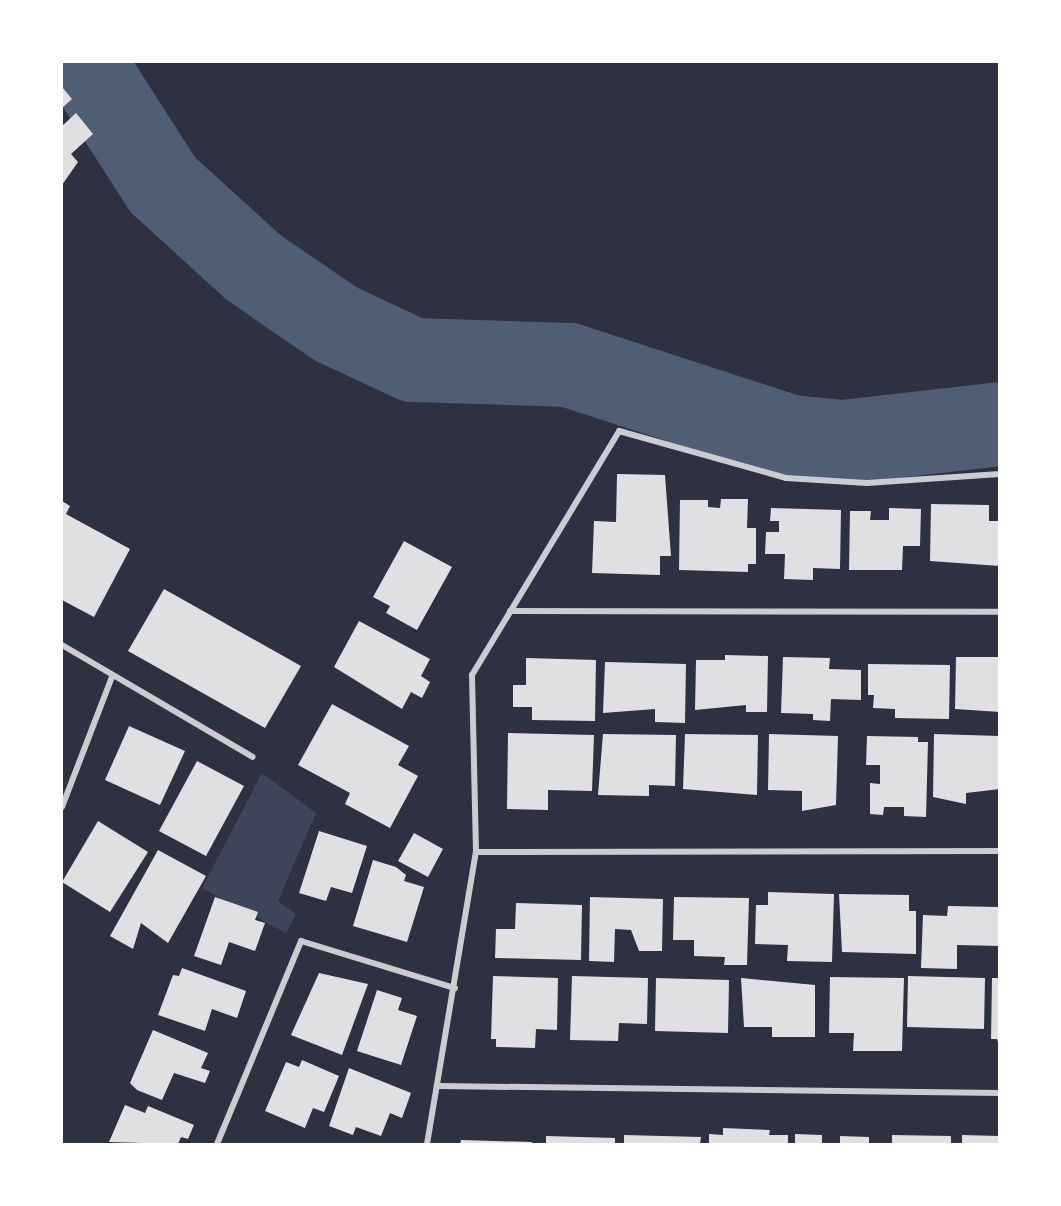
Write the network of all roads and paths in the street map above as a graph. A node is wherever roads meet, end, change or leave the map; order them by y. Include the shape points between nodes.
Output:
1 (999, 474) edge
2 (510, 611) junction
3 (999, 612) edge
4 (62, 645) edge
5 (112, 677) junction
6 (253, 757) dead end
7 (62, 807) edge
8 (999, 850) edge
9 (476, 852) junction
10 (455, 988) junction
11 (440, 1086) junction
12 (999, 1093) edge
13 (217, 1144) edge
14 (427, 1144) edge

1 - 2 street via 867,483 786,478 619,431
2 - 3 street
2 - 9 street via 472,675
4 - 5 street
5 - 6 street
5 - 7 street
8 - 9 street
9 - 10 street
10 - 11 street
10 - 13 street via 301,941
11 - 12 street
11 - 14 street

